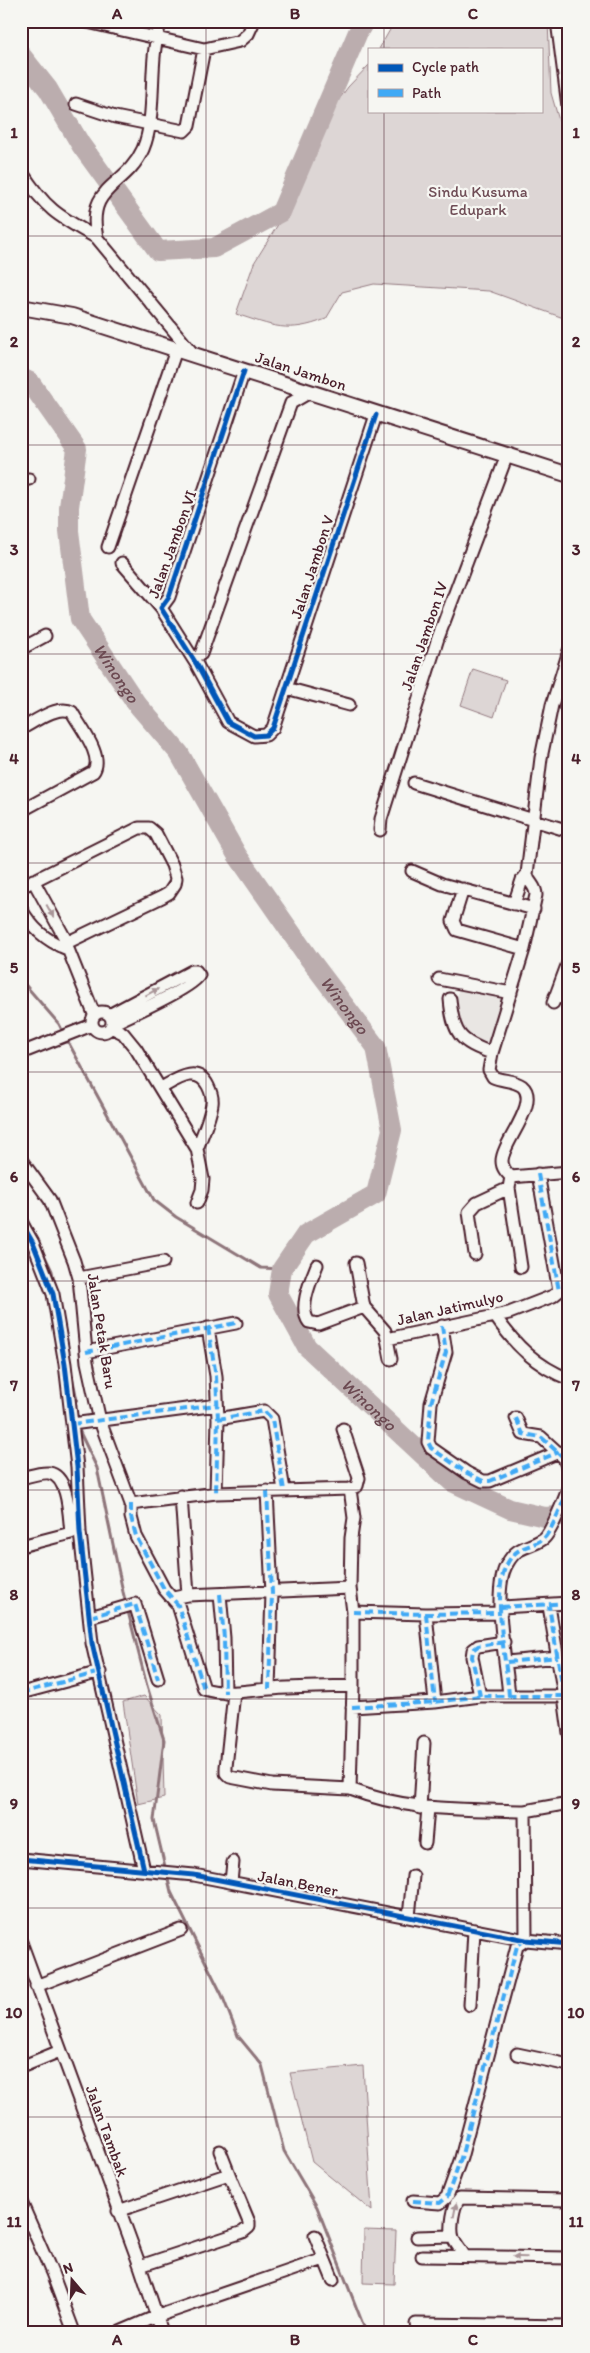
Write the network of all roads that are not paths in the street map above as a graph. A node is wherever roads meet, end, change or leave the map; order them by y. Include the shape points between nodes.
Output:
1 (83, 21) edge
2 (161, 21) edge
3 (254, 21) edge
4 (557, 21) edge
5 (155, 38) junction
6 (204, 49) junction
7 (76, 104) dead end
8 (569, 114) edge
9 (149, 124) junction
10 (22, 174) edge
11 (97, 238) junction
12 (21, 307) edge
13 (176, 350) junction
14 (194, 355) junction
15 (244, 371) junction
16 (310, 392) junction
17 (376, 415) junction
18 (507, 455) junction
19 (569, 475) edge
20 (108, 547) dead end
21 (122, 562) dead end
22 (161, 608) junction
23 (45, 636) dead end
24 (21, 648) edge
25 (569, 651) edge
26 (201, 654) dead end
27 (286, 688) junction
28 (349, 705) dead end
29 (273, 728) joint
30 (21, 729) edge
31 (414, 783) dead end
32 (21, 811) edge
33 (533, 820) junction
34 (380, 830) dead end
35 (569, 831) edge
36 (412, 871) dead end
37 (527, 874) junction
38 (33, 880) junction
39 (21, 887) edge
40 (463, 889) junction
41 (514, 904) junction
42 (21, 909) edge
43 (534, 909) junction
44 (65, 946) junction
45 (524, 949) junction
46 (569, 960) edge
47 (439, 979) dead end
48 (183, 982) dead end
49 (511, 993) junction
50 (450, 998) dead end
51 (569, 1000) edge
52 (93, 1020) junction
53 (111, 1022) junction
54 (21, 1053) edge
55 (492, 1053) junction
56 (161, 1088) junction
57 (197, 1149) junction
58 (21, 1160) edge
59 (569, 1172) edge
60 (538, 1174) junction
61 (510, 1182) junction
62 (197, 1203) dead end
63 (21, 1222) edge
64 (475, 1254) dead end
65 (163, 1262) dead end
66 (356, 1263) dead end
67 (317, 1265) dead end
68 (521, 1267) dead end
69 (79, 1278) junction
70 (569, 1283) edge
71 (559, 1292) junction
72 (364, 1307) junction
73 (496, 1316) junction
74 (236, 1323) dead end
75 (442, 1326) junction
76 (208, 1328) junction
77 (387, 1339) junction
78 (86, 1352) junction
79 (391, 1359) dead end
80 (569, 1379) edge
81 (217, 1405) junction
82 (516, 1418) dead end
83 (218, 1419) junction
84 (100, 1421) junction
85 (72, 1424) junction
86 (343, 1429) dead end
87 (559, 1452) junction
88 (569, 1472) edge
89 (21, 1478) edge
90 (569, 1485) edge
91 (350, 1489) junction
92 (284, 1490) junction
93 (267, 1491) junction
94 (216, 1493) junction
95 (181, 1496) junction
96 (131, 1504) junction
97 (21, 1546) edge
98 (350, 1588) junction
99 (272, 1593) junction
100 (220, 1594) junction
101 (188, 1595) junction
102 (173, 1598) junction
103 (569, 1604) edge
104 (549, 1606) junction
105 (501, 1610) junction
106 (353, 1612) junction
107 (426, 1614) junction
108 (90, 1617) junction
109 (504, 1642) junction
110 (558, 1658) junction
111 (507, 1662) junction
112 (100, 1672) junction
113 (158, 1679) dead end
114 (353, 1686) junction
115 (269, 1689) junction
116 (21, 1693) edge
117 (229, 1693) junction
118 (480, 1696) junction
119 (509, 1696) junction
120 (567, 1696) edge
121 (435, 1702) junction
122 (352, 1707) junction
123 (569, 1733) edge
124 (424, 1743) dead end
125 (350, 1789) junction
126 (569, 1799) edge
127 (424, 1808) junction
128 (525, 1811) junction
129 (425, 1842) dead end
130 (21, 1859) edge
131 (233, 1862) dead end
132 (144, 1870) junction
133 (413, 1876) dead end
134 (231, 1882) junction
135 (409, 1917) junction
136 (182, 1930) dead end
137 (474, 1930) junction
138 (526, 1940) junction
139 (569, 1944) edge
140 (22, 1948) edge
141 (36, 1986) junction
142 (470, 2005) dead end
143 (60, 2051) junction
144 (517, 2054) dead end
145 (569, 2065) edge
146 (21, 2067) edge
147 (220, 2151) dead end
148 (229, 2174) junction
149 (569, 2200) edge
150 (413, 2201) dead end
151 (21, 2202) edge
152 (118, 2211) junction
153 (315, 2236) dead end
154 (452, 2236) junction
155 (417, 2237) dead end
156 (464, 2255) junction
157 (422, 2256) dead end
158 (569, 2258) edge
159 (324, 2259) junction
160 (140, 2266) junction
161 (333, 2280) dead end
162 (155, 2317) junction
163 (416, 2324) dead end
164 (569, 2326) edge
165 (74, 2332) edge
166 (120, 2332) edge
167 (162, 2332) edge

1 - 5 street
2 - 5 street
3 - 6 street via 248,34 240,41
4 - 8 street
5 - 6 street
5 - 9 street
6 - 9 street via 187,130
7 - 9 street
9 - 11 street via 140,155 96,205
10 - 11 street via 52,211
11 - 14 street
12 - 13 main road, Jalan Jambon via 72,316
13 - 14 main road, Jalan Jambon
13 - 20 street
14 - 15 main road, Jalan Jambon
15 - 16 main road, Jalan Jambon
15 - 22 street, Jalan Jambon VI via 169,597
16 - 17 main road, Jalan Jambon
16 - 26 street via 291,403
17 - 18 main road, Jalan Jambon
17 - 27 street, Jalan Jambon V
18 - 19 main road, Jalan Jambon
18 - 34 street, Jalan Jambon IV via 438,638
21 - 22 street
22 - 29 street, Jalan Jambon VI via 228,722 254,736 266,735
23 - 24 street
25 - 33 street via 552,705
27 - 28 street
27 - 29 street, Jalan Jambon V
30 - 32 street via 61,709 68,710 96,753 98,763 93,772
31 - 33 street
33 - 35 street
33 - 37 street
36 - 40 street
37 - 41 street
37 - 43 street via 536,890
38 - 39 street
38 -> 44 street
38 - 44 street via 139,828 149,828 156,834 176,878 173,888 162,897
40 - 41 street
40 - 45 street via 453,921 457,930
41 - 43 street
42 - 44 street via 36,931
43 - 45 street
44 - 52 street
45 - 49 street
46 - 51 street via 554,1000
47 - 49 street
48 - 53 street
49 - 55 street
50 - 55 street via 460,1037 472,1046
52 - 53 street via 102,1011
52 - 53 street via 101,1032
52 - 54 street
53 - 56 street via 123,1033
55 - 61 street via 490,1073 497,1079 521,1085 528,1098 502,1160
56 - 57 street
56 - 57 street via 195,1074 206,1082 212,1105
57 - 62 street via 203,1180
58 - 69 street, Jalan Petak Baru via 56,1212
59 - 60 street
60 - 61 street
60 - 71 street
61 - 64 street via 477,1203 469,1212
61 - 68 street
63 - 85 street via 53,1294
65 - 69 street
66 - 72 street, Jalan Jatimulyo
67 - 72 street via 304,1313 309,1322 318,1324
69 - 78 street, Jalan Petak Baru
70 - 71 street, Jalan Jatimulyo
71 - 73 street, Jalan Jatimulyo
72 - 77 street, Jalan Jatimulyo
73 - 75 street, Jalan Jatimulyo
73 - 80 street via 521,1350
74 - 76 street
75 - 77 street, Jalan Jatimulyo
75 - 87 street via 446,1352 428,1421 427,1436 431,1448 467,1473 490,1482
76 - 78 street
76 - 81 street
77 - 79 street
78 - 84 street, Jalan Petak Baru
81 - 83 street
81 - 84 street
82 - 87 street via 523,1434 540,1436
83 - 92 street via 264,1411 269,1414
83 - 94 street
84 - 85 street
84 - 96 street, Jalan Petak Baru
85 - 108 street
86 - 91 street via 359,1478 357,1486
87 - 88 street
89 - 97 street via 49,1473 56,1476 66,1495 71,1532
90 - 105 street via 551,1532 541,1540 521,1547 510,1558 503,1572
91 - 92 street
91 - 98 street via 354,1518
92 - 93 street
93 - 94 street
93 - 99 street
94 - 95 street
95 - 96 street
95 - 101 street
96 - 102 street, Jalan Petak Baru via 130,1517 136,1536 164,1589
98 - 99 street
98 - 106 street
99 - 100 street
99 - 115 street
100 - 101 street
100 - 117 street
101 - 102 street
102 - 117 street, Jalan Petak Baru via 191,1643 204,1689
103 - 104 street
104 - 105 street
104 - 110 street
105 - 107 street
105 - 109 street
106 - 107 street
106 - 114 street
107 - 121 street
108 - 112 street via 92,1643
108 - 113 street via 135,1604
109 - 111 street
109 - 118 street via 478,1646 473,1650
110 - 111 street
110 - 120 street
111 - 119 street
112 - 116 street
112 - 132 street
114 - 115 street
114 - 122 street
115 - 117 street
117 - 125 street via 226,1773 230,1777 272,1785
118 - 119 street
118 - 121 street
119 - 120 street
120 - 123 street
121 - 122 street
122 - 125 street
124 - 127 street
125 - 127 street via 371,1797
126 - 128 street via 569,1803
127 - 128 street
127 - 129 street
128 - 138 street
130 - 132 street, Jalan Bener
131 - 134 street
132 - 134 street, Jalan Bener
133 - 135 street
134 - 135 street, Jalan Bener
135 - 137 street, Jalan Bener
136 - 141 street
137 - 138 street, Jalan Bener
137 - 142 street
138 - 139 street, Jalan Bener
138 - 150 street via 517,1946 461,2158 447,2198 440,2203
140 - 141 street, Jalan Tambak
141 - 143 street, Jalan Tambak
143 - 146 street
143 - 152 street, Jalan Tambak
144 - 145 street
147 - 148 street
148 - 152 street
148 - 160 street via 250,2222 249,2227 243,2232
154 -> 149 street via 456,2203 460,2198
151 - 165 street
152 - 160 street, Jalan Tambak
153 - 159 street
154 - 155 street
154 - 156 street
156 - 157 street
158 -> 156 street
159 - 161 street
159 - 162 street
160 - 162 street, Jalan Tambak
162 - 166 street
162 - 167 street, Jalan Tambak
163 - 164 street

